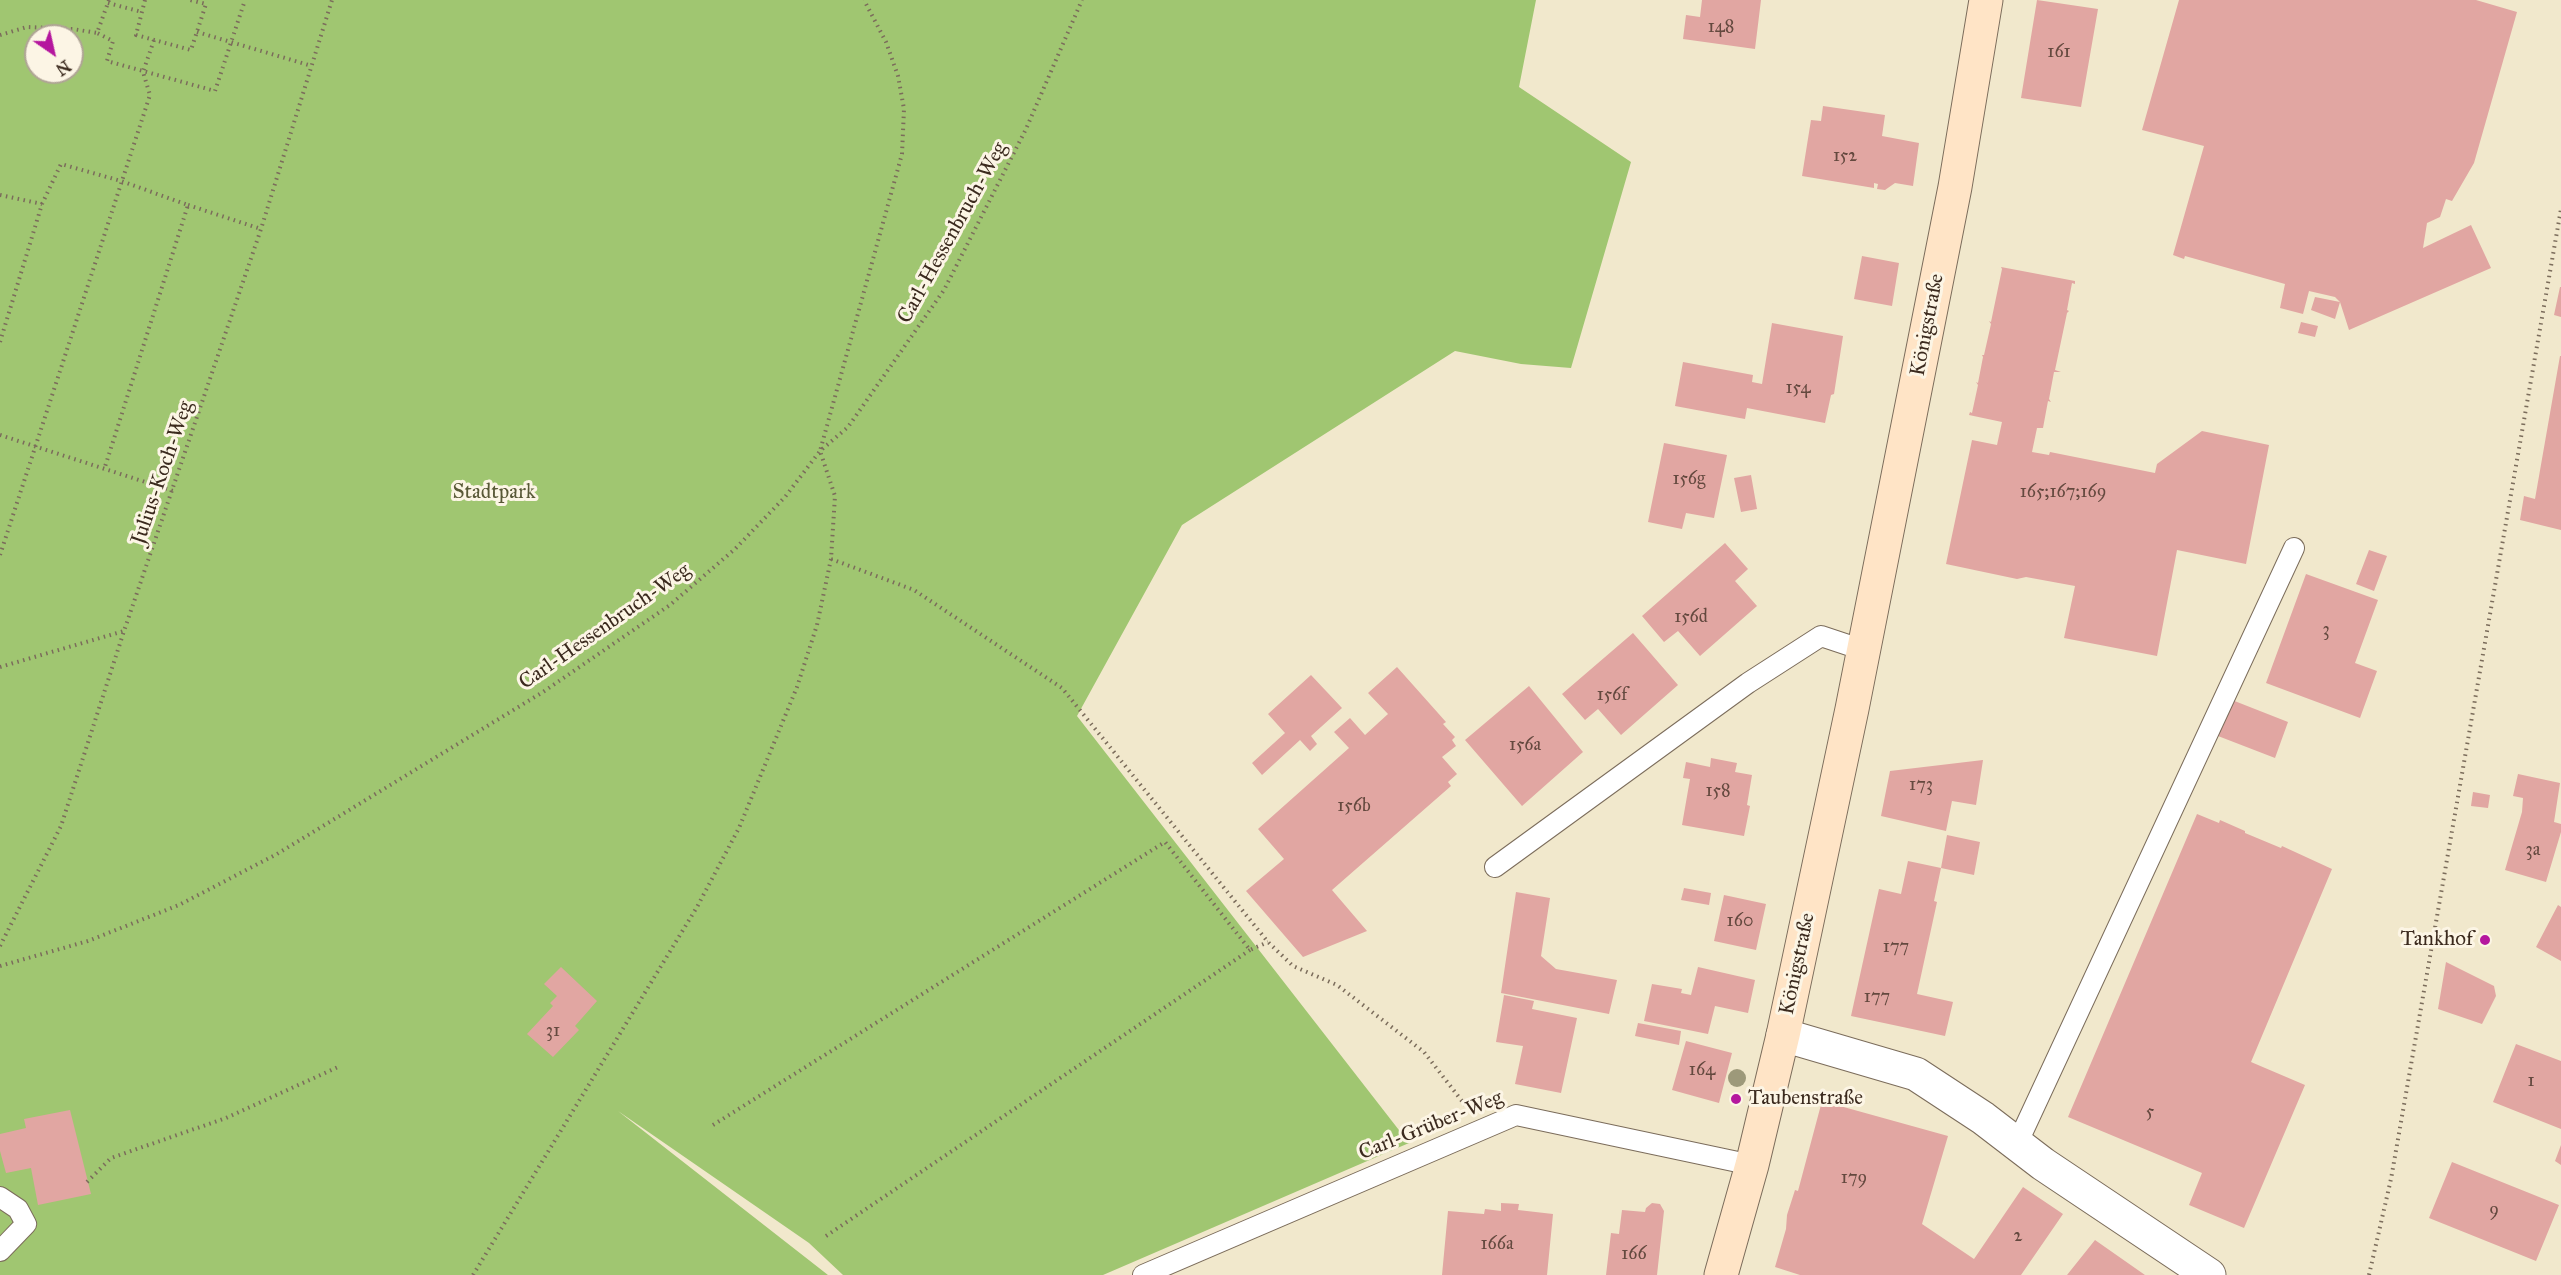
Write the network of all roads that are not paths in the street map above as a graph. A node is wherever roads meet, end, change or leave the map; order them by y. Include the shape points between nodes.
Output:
1 (1986, 0) edge
2 (2294, 548) dead end
3 (1863, 650) junction
4 (1495, 867) dead end
5 (1783, 1035) junction
6 (2017, 1144) junction
7 (1752, 1166) junction
8 (0, 1197) edge
9 (0, 1251) edge
10 (1143, 1275) edge
11 (1721, 1275) edge
12 (2209, 1275) edge

1 - 3 main road, Königstraße via 1955,187
2 - 6 lane
3 - 4 lane via 1821,636 1748,683
3 - 5 main road, Königstraße
5 - 6 street via 1916,1074
5 - 7 main road, Königstraße
6 - 12 street
7 - 10 lane, Carl-Grüber-Weg via 1516,1115
7 - 11 main road, Königstraße
8 - 9 lane via 18,1209 26,1224

